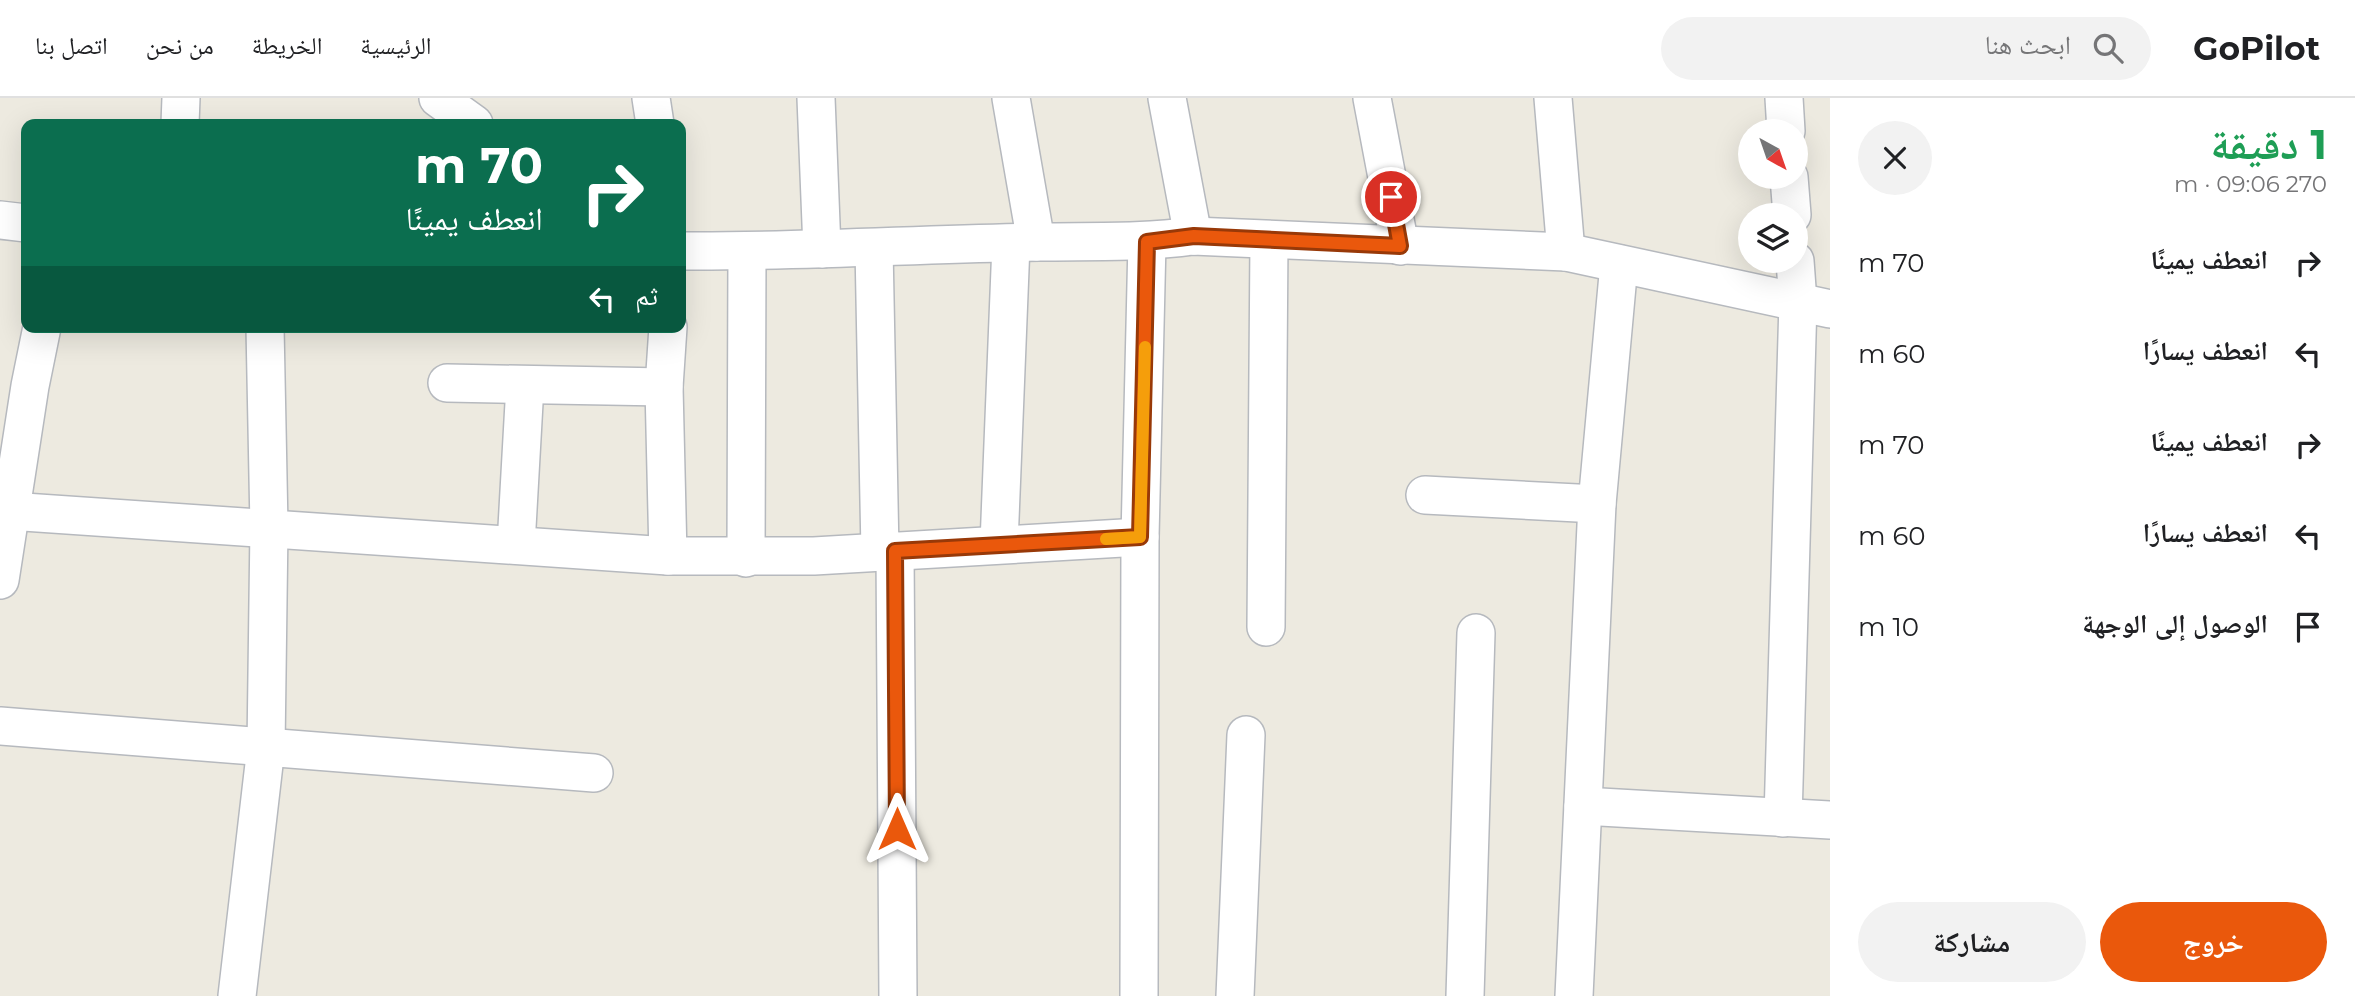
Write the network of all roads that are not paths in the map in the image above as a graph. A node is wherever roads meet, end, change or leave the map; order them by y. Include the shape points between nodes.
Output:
1 (181, 98) edge
2 (438, 98) edge
3 (651, 98) edge
4 (816, 98) edge
5 (1011, 98) edge
6 (1167, 98) edge
7 (1372, 98) edge
8 (1553, 98) edge
9 (1784, 98) edge
10 (180, 119) edge
11 (467, 119) edge
12 (654, 119) edge
13 (1785, 119) edge
14 (0, 220) edge
15 (21, 222) edge
16 (1194, 236) junction
17 (1269, 240) junction
18 (1147, 242) junction
19 (1024, 243) junction
20 (1400, 246) junction
21 (874, 248) junction
22 (822, 250) junction
23 (686, 251) edge
24 (747, 252) junction
25 (1566, 252) junction
26 (1619, 264) junction
27 (1800, 273) edge
28 (1814, 305) edge
29 (41, 333) edge
30 (265, 333) edge
31 (668, 333) edge
32 (447, 383) dead end
33 (525, 385) junction
34 (664, 387) junction
35 (1425, 495) dead end
36 (1597, 504) junction
37 (9, 511) junction
38 (269, 527) junction
39 (1140, 537) junction
40 (999, 544) junction
41 (516, 545) junction
42 (887, 552) junction
43 (668, 556) junction
44 (746, 558) junction
45 (0, 580) edge
46 (1266, 627) dead end
47 (1476, 633) dead end
48 (0, 726) edge
49 (1246, 735) dead end
50 (266, 747) junction
51 (594, 773) dead end
52 (1583, 806) junction
53 (1783, 818) junction
54 (1830, 820) edge
55 (237, 996) edge
56 (898, 996) edge
57 (1139, 996) edge
58 (1235, 996) edge
59 (1465, 996) edge
60 (1574, 996) edge

1 - 10 street
2 - 11 street
3 - 12 street
4 - 22 street
5 - 19 street
6 - 16 street
7 - 20 street
8 - 25 street
9 - 13 street
14 - 15 street
16 - 17 street
16 - 18 street
17 - 20 street
17 - 46 street
18 - 19 street
18 - 39 street
19 - 21 street
19 - 40 street
20 - 25 street
21 - 22 street
21 - 42 street
22 - 24 street
23 - 24 street
24 - 44 street
25 - 26 street
26 - 28 street
26 - 36 street
27 - 28 street
28 - 53 street
29 - 37 street
30 - 38 street
31 - 34 street
32 - 33 street
33 - 34 street
33 - 41 street
34 - 43 street
35 - 36 street
36 - 52 street
37 - 38 street
37 - 45 street
38 - 41 street
38 - 50 street
39 - 40 street
39 - 57 street
40 - 42 street
41 - 43 street
42 - 44 street
42 - 56 street
43 - 44 street
47 - 59 street
48 - 50 street
49 - 58 street
50 - 51 street
50 - 55 street
52 - 53 street
52 - 60 street
53 - 54 street

